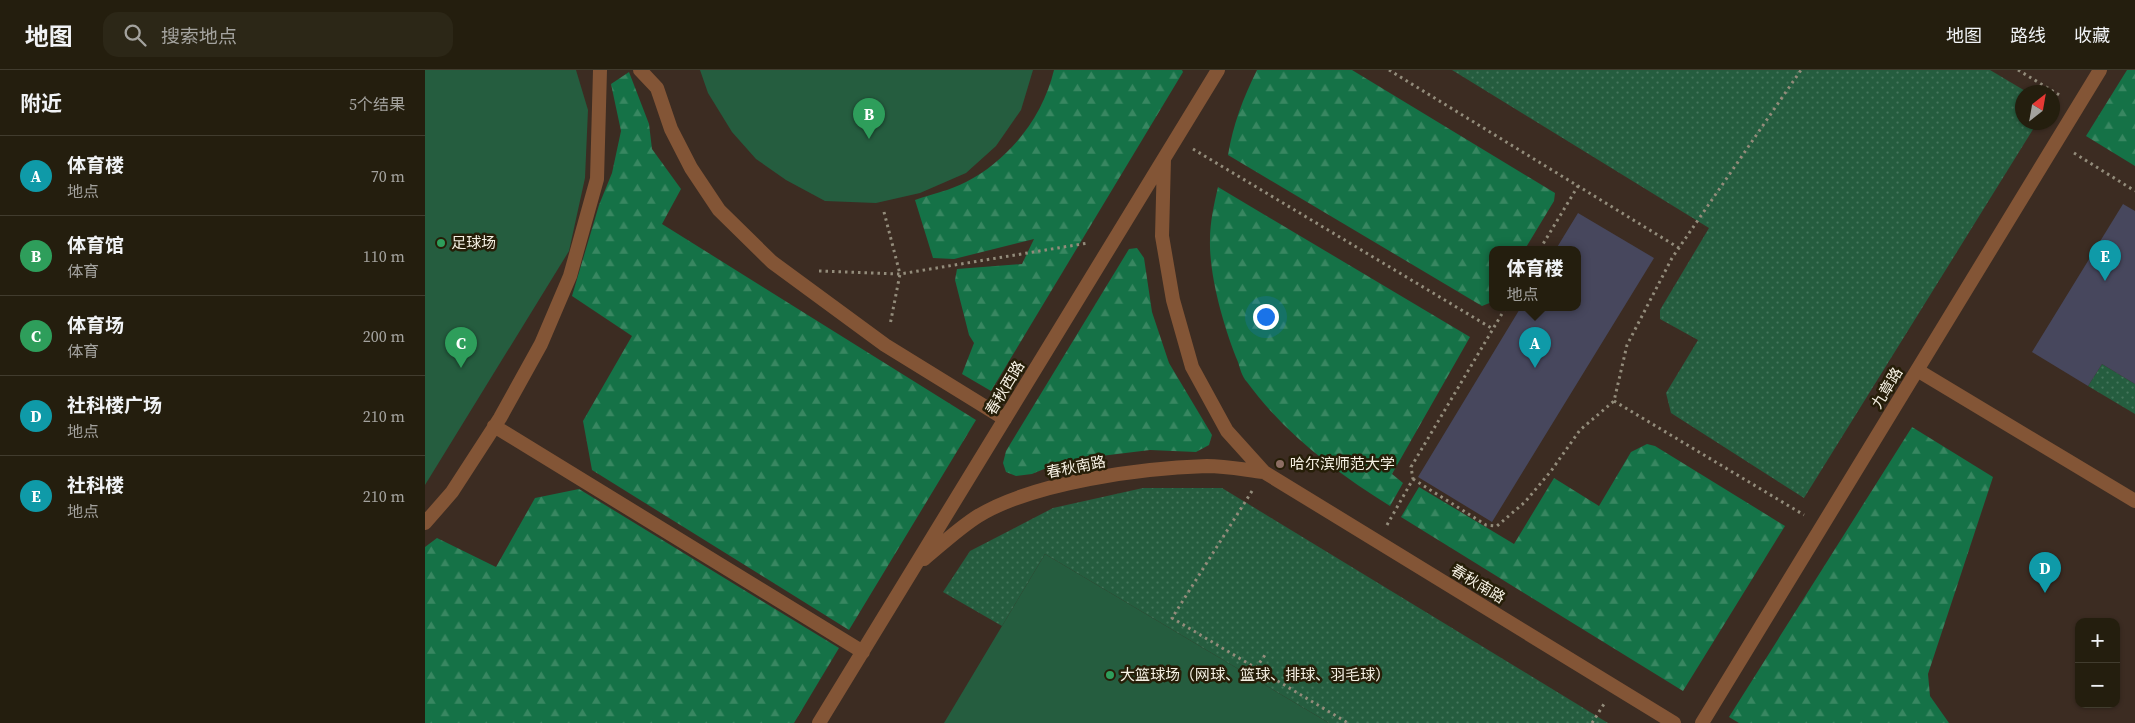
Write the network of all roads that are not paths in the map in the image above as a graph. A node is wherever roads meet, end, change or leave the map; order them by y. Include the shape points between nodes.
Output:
1 (600, 70) edge
2 (640, 70) edge
3 (1218, 70) edge
4 (2100, 70) edge
5 (1164, 159) junction
6 (1917, 370) junction
7 (1005, 419) junction
8 (495, 426) junction
9 (1264, 472) junction
10 (2135, 501) edge
11 (425, 523) edge
12 (916, 566) junction
13 (863, 652) junction
14 (819, 723) edge
15 (1675, 723) edge
16 (1702, 723) edge

1 - 8 lane via 597,178 570,276 541,344
2 - 7 lane via 657,88 671,129 691,168 719,210 772,262 885,345
3 - 5 lane, 春秋西路
4 - 6 lane, 九章路
5 - 7 lane, 春秋西路
5 - 9 lane, 春秋南路 via 1162,236 1173,300 1193,367 1227,432
6 - 10 lane
6 - 16 lane, 九章路
7 - 12 lane, 春秋西路
8 - 11 lane via 452,492
8 - 13 lane
9 - 12 lane, 春秋南路 via 1209,466 1142,471 1075,482 1019,496 977,516
9 - 15 lane, 春秋南路
12 - 13 lane, 春秋西路
13 - 14 lane, 春秋西路

